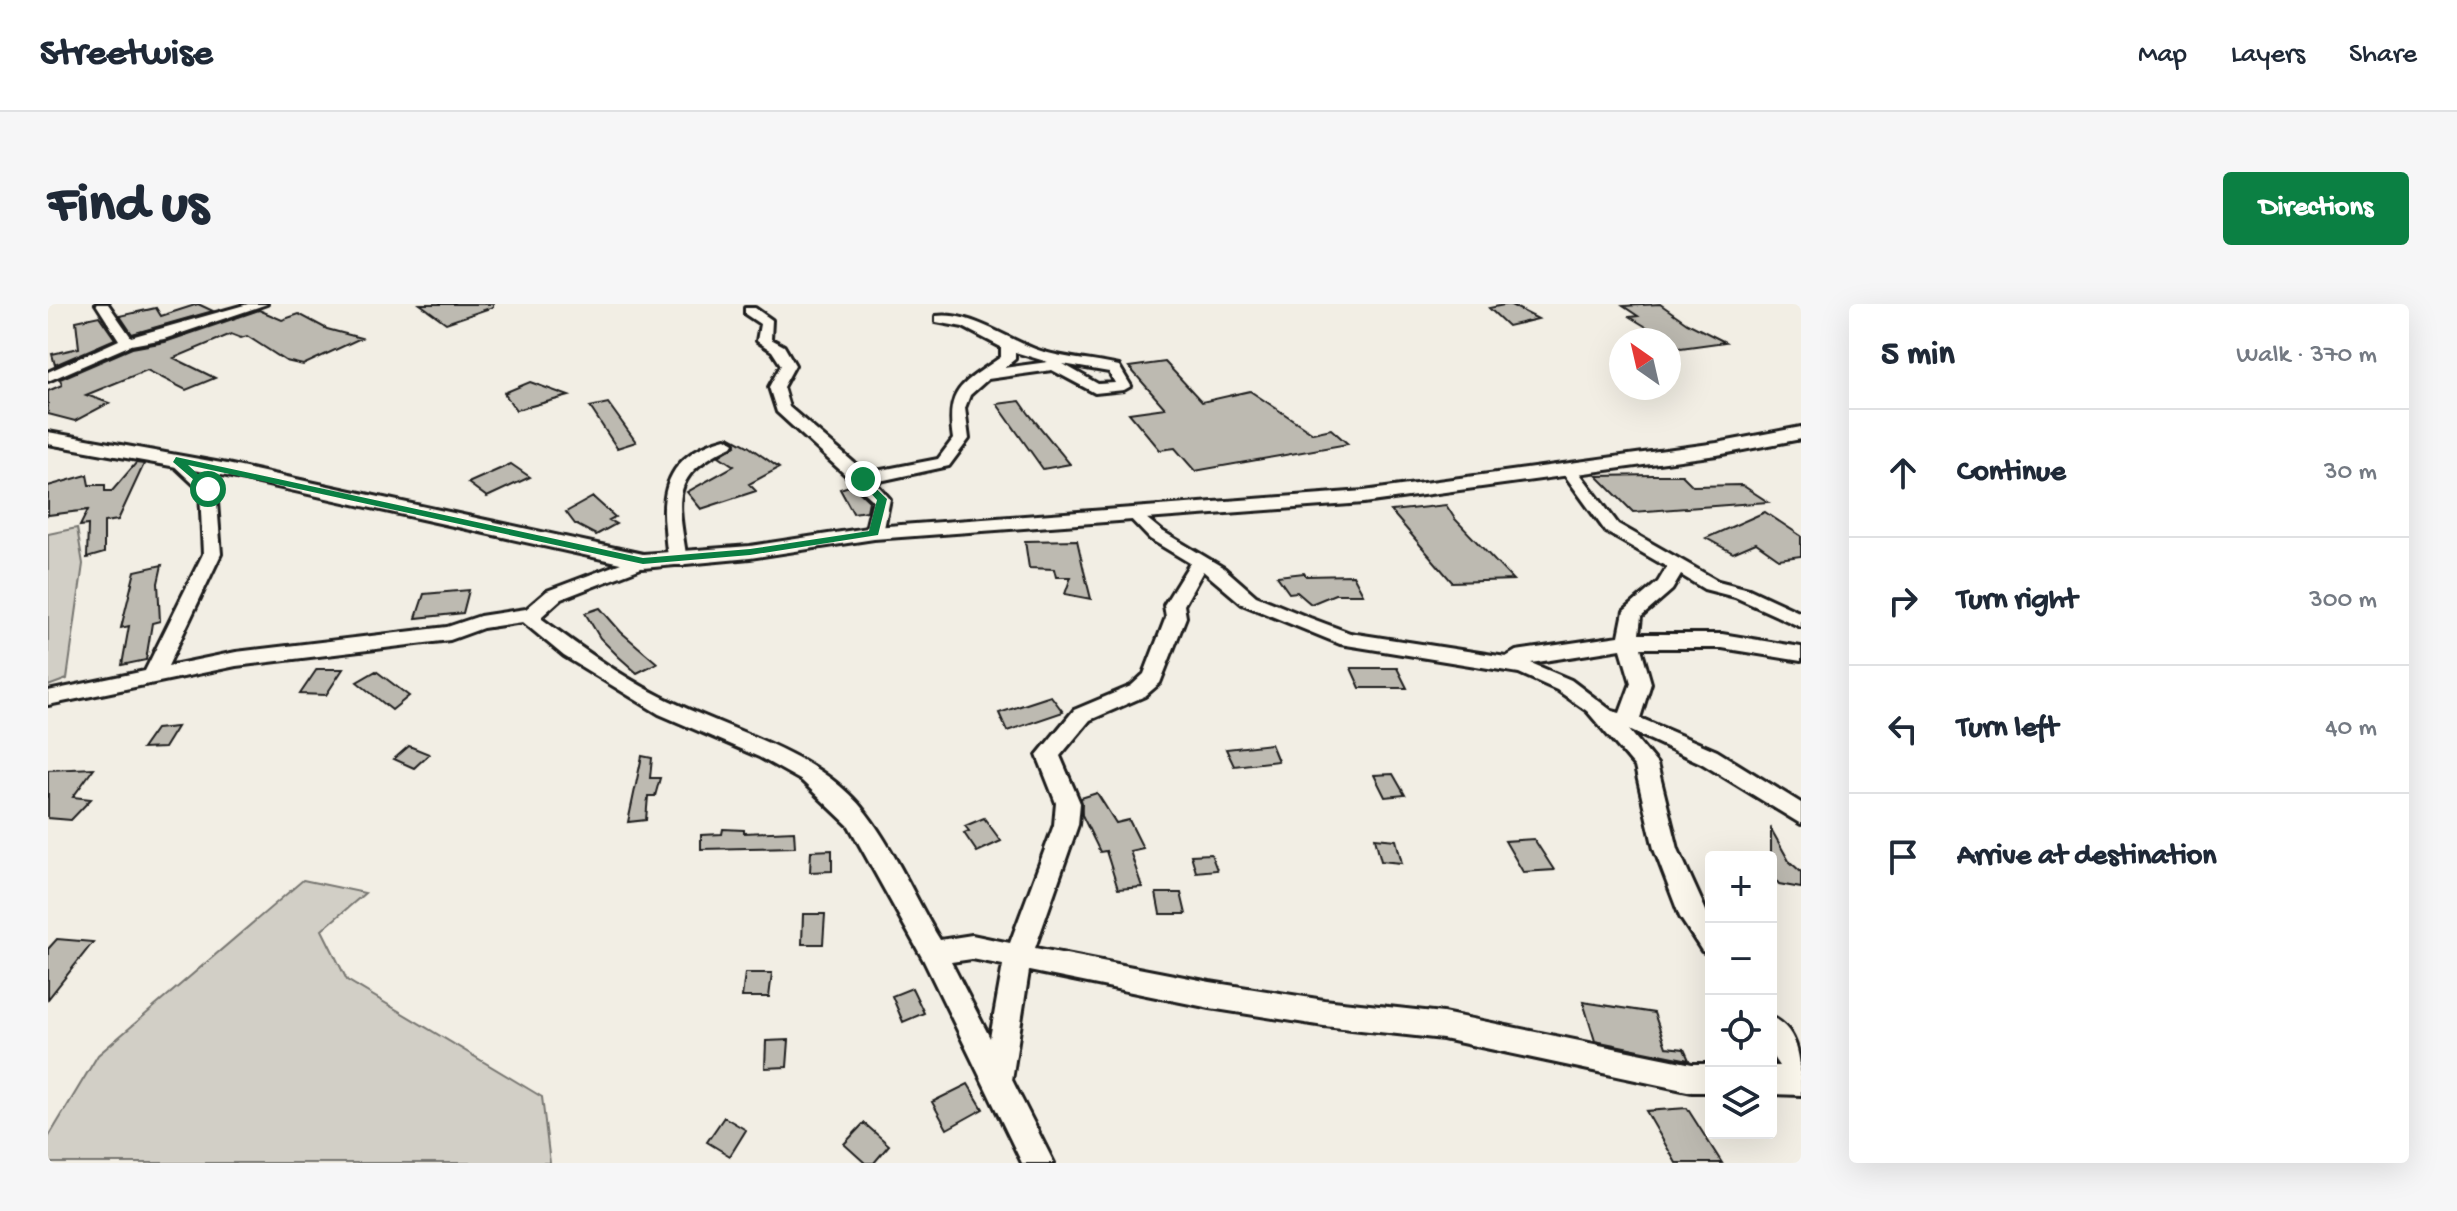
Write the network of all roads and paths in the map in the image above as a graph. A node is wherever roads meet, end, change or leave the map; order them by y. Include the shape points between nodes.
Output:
1 (102, 304) edge
2 (261, 304) edge
3 (750, 311) dead end
4 (941, 319) dead end
5 (127, 342) junction
6 (1008, 345) junction
7 (1075, 360) junction
8 (1054, 365) junction
9 (987, 375) junction
10 (48, 377) edge
11 (1801, 433) edge
12 (48, 438) edge
13 (726, 443) dead end
14 (176, 460) junction
15 (1569, 470) junction
16 (863, 479) junction
17 (1135, 514) junction
18 (874, 533) junction
19 (643, 561) junction
20 (678, 561) junction
21 (1200, 561) junction
22 (1676, 567) junction
23 (532, 614) junction
24 (1801, 621) edge
25 (1629, 641) junction
26 (1801, 654) edge
27 (1516, 658) dead end
28 (153, 676) junction
29 (51, 699) edge
30 (1618, 720) junction
31 (1801, 815) edge
32 (1705, 934) edge
33 (933, 953) junction
34 (1018, 958) junction
35 (1777, 1039) edge
36 (1801, 1073) edge
37 (1705, 1078) edge
38 (998, 1079) junction
39 (1777, 1080) edge
40 (1801, 1081) edge
41 (1038, 1163) edge

1 - 5 street
2 - 5 street
3 - 16 street via 767,323 764,341 779,349 788,365 776,387 782,409
4 - 6 street via 967,324
5 - 10 street
6 - 7 street
6 - 9 street via 1008,359
7 - 8 street
7 - 8 street via 1114,369 1124,386 1095,389
8 - 9 street
9 - 16 street via 959,402 955,411 961,439 943,463
11 - 15 street
12 - 14 street
13 - 20 street via 708,450 670,488
14 - 19 street
14 - 28 street via 208,489 213,546
15 - 17 street via 1364,497
15 - 22 street via 1612,528
16 - 18 street via 882,499
17 - 18 street
17 - 21 street via 1156,535
18 - 20 street
19 - 20 street
19 - 23 street via 554,595
21 - 30 street via 1249,600 1303,623 1347,639 1523,667 1564,685
21 - 34 street via 1174,605 1176,617 1153,678 1138,691 1082,715 1048,755 1068,803 1066,825
22 - 24 street
22 - 25 street via 1665,586 1631,615
23 - 28 street via 450,633 236,659
23 - 33 street via 533,622 571,651 667,709 767,751 828,789 857,819
25 - 26 street via 1722,641
25 - 27 street
25 - 30 street via 1641,683
28 - 29 street
30 - 31 street via 1750,782
30 - 32 street via 1646,764 1666,849
33 - 34 street via 972,947
33 - 38 street
34 - 37 street via 1238,1000 1443,1026
34 - 38 street
35 - 36 street
38 - 41 street
39 - 40 street

